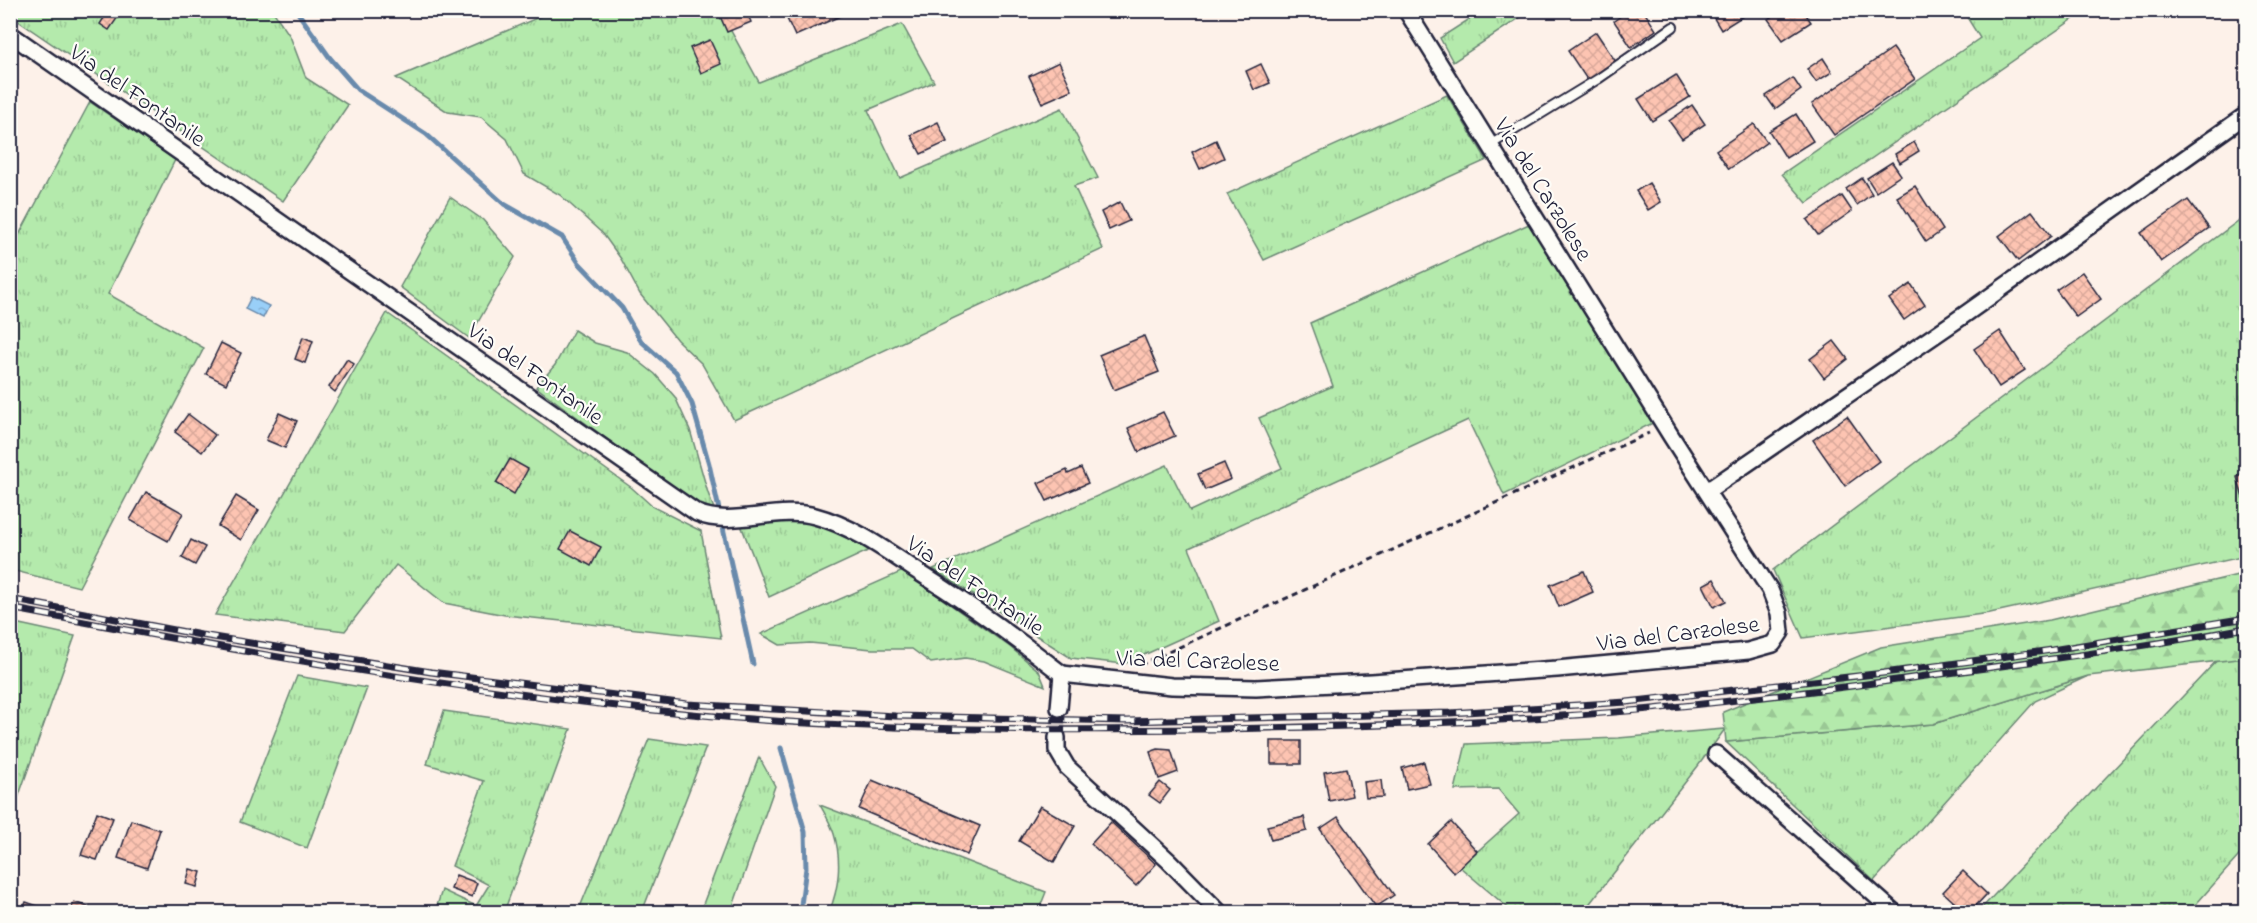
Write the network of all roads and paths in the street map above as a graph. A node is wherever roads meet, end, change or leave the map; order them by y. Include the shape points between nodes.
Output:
1 (1406, 10) edge
2 (1673, 27) dead end
3 (10, 34) edge
4 (2247, 115) edge
5 (1490, 145) junction
6 (1665, 426) junction
7 (1707, 492) junction
8 (1062, 674) junction
9 (1108, 680) junction
10 (1059, 708) tunnel mouth
11 (1057, 736) tunnel mouth
12 (1716, 754) dead end
13 (1219, 912) edge
14 (1894, 912) edge

1 - 5 street, Via del Carzolese
2 - 5 lane via 1598,79
3 - 8 street, Via del Fontanile via 681,503 703,516 807,514 849,529 963,601
4 - 7 street
5 - 6 street, Via del Carzolese
6 - 7 street, Via del Carzolese
6 - 9 path
7 - 9 street, Via del Carzolese via 1778,607 1781,632 1767,647 1601,666 1306,686 1217,688
8 - 9 street, Via del Carzolese
8 - 10 street
11 - 13 street via 1057,750 1067,767
12 - 14 street

